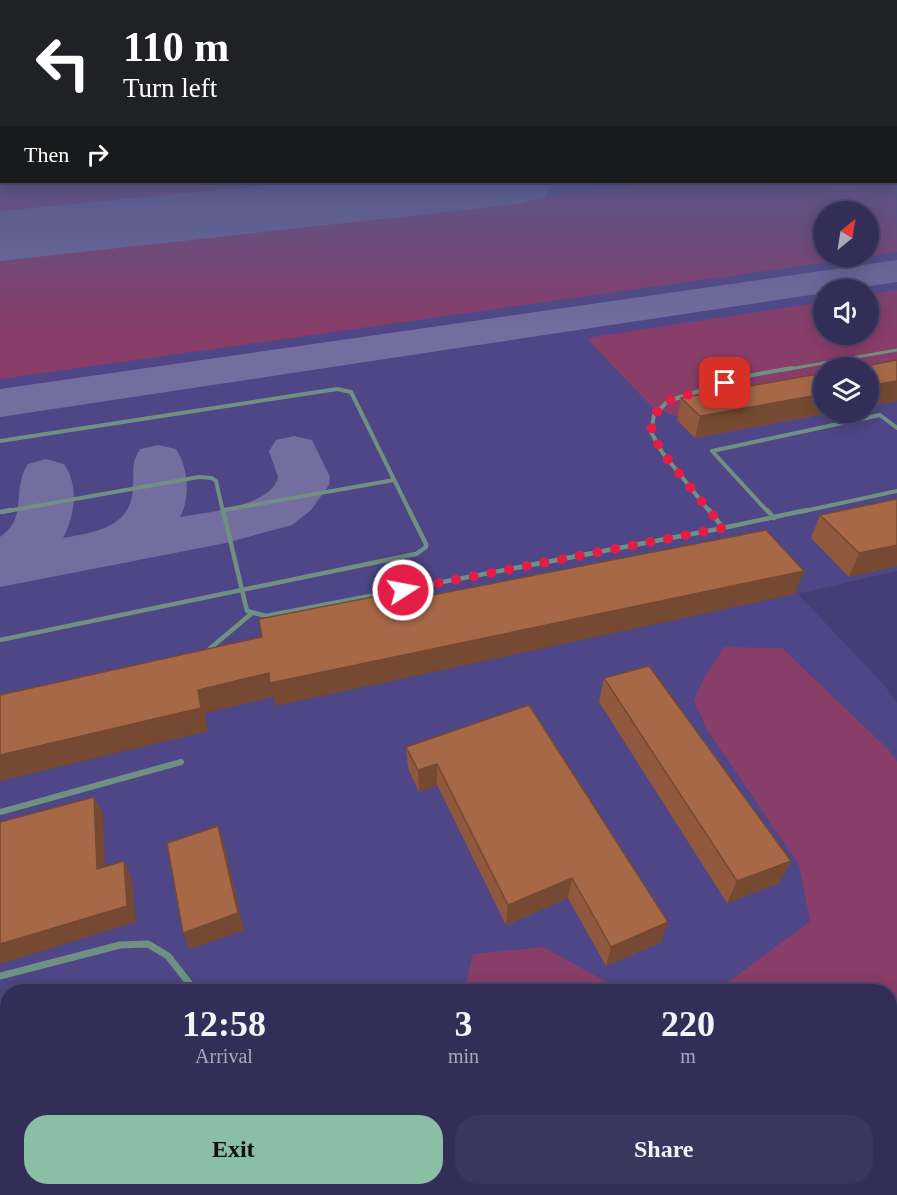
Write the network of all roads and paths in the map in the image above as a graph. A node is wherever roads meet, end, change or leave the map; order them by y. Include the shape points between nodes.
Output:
1 (897, 350) edge
2 (897, 428) edge
3 (0, 441) edge
4 (394, 480) junction
5 (897, 491) edge
6 (224, 510) junction
7 (0, 512) edge
8 (774, 518) junction
9 (723, 528) junction
10 (241, 591) junction
11 (251, 614) junction
12 (0, 640) edge
13 (199, 655) edge
14 (181, 762) dead end
15 (0, 812) edge
16 (0, 976) edge
17 (189, 984) edge

1 - 9 lane via 747,376 668,401 654,415 651,432 662,452
2 - 8 lane via 880,415 711,451
3 - 4 lane via 343,389 351,392
4 - 6 lane
4 - 10 lane via 426,544 422,551
5 - 8 lane
6 - 7 lane via 216,481 206,477
6 - 10 lane
8 - 9 lane
9 - 11 lane via 266,616
10 - 11 lane
10 - 12 lane
11 - 13 lane
14 - 15 lane
16 - 17 lane via 120,945 148,944 168,956

